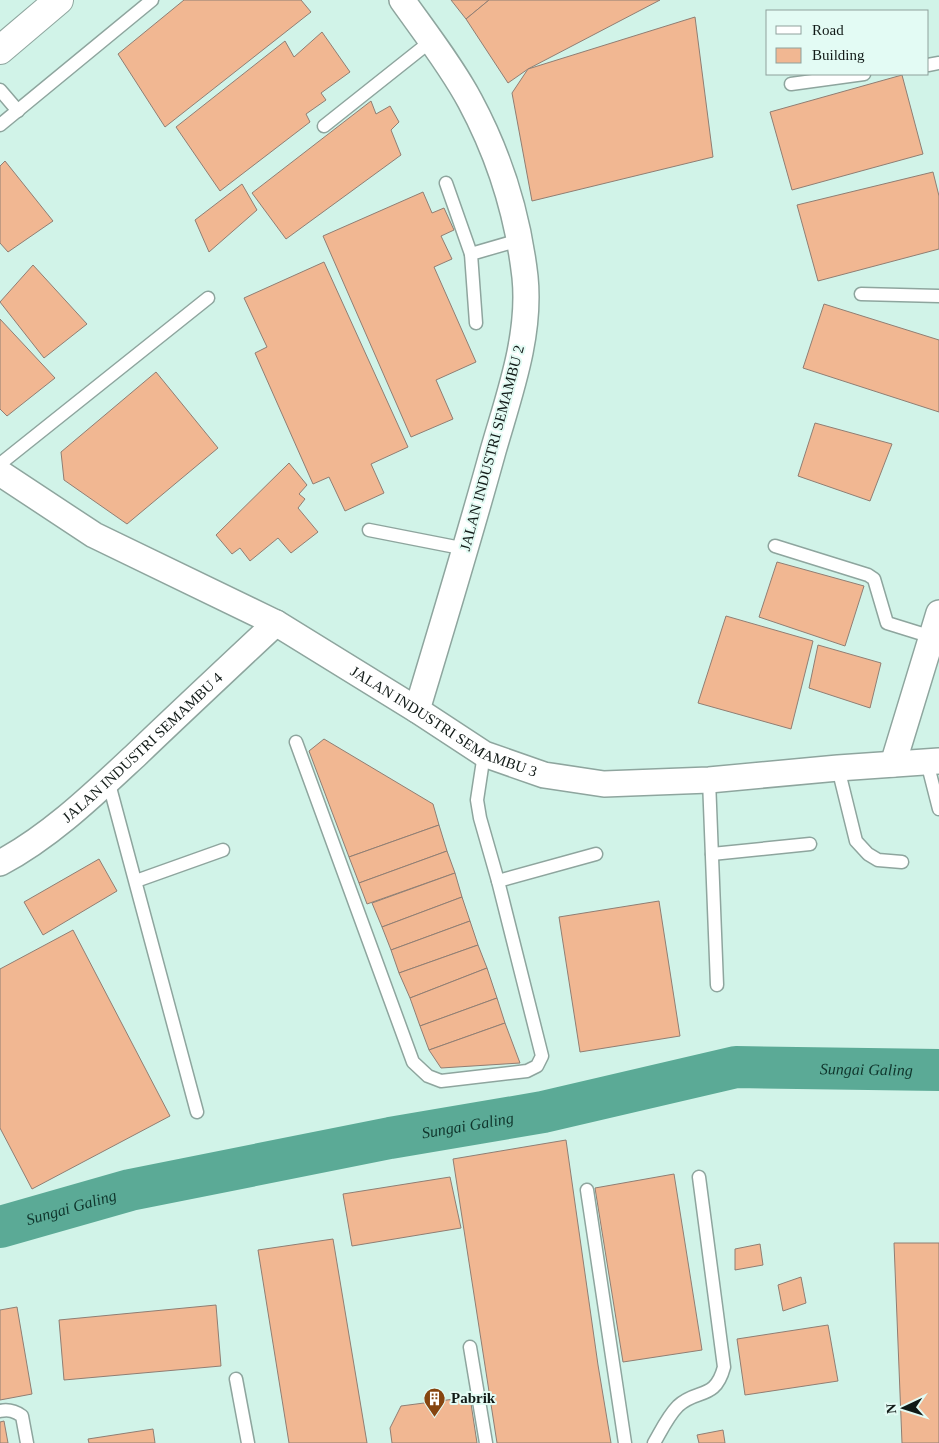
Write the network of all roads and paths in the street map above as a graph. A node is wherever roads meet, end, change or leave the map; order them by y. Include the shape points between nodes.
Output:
1 (59, 0) edge
2 (152, 0) edge
3 (402, 0) edge
4 (431, 41) junction
5 (0, 50) edge
6 (857, 75) edge
7 (791, 84) dead end
8 (0, 90) edge
9 (18, 111) junction
10 (0, 125) edge
11 (324, 126) dead end
12 (446, 183) dead end
13 (519, 240) junction
14 (471, 254) junction
15 (861, 294) dead end
16 (939, 296) edge
17 (208, 298) dead end
18 (476, 322) dead end
19 (0, 464) edge
20 (0, 473) edge
21 (369, 530) dead end
22 (775, 546) dead end
23 (466, 549) junction
24 (939, 613) edge
25 (276, 624) junction
26 (932, 637) junction
27 (417, 710) junction
28 (296, 742) dead end
29 (484, 754) junction
30 (933, 762) edge
31 (893, 764) junction
32 (838, 768) junction
33 (108, 780) junction
34 (710, 780) junction
35 (939, 809) edge
36 (810, 844) dead end
37 (223, 850) dead end
38 (596, 854) dead end
39 (712, 854) junction
40 (902, 862) dead end
41 (0, 863) edge
42 (136, 881) junction
43 (498, 881) junction
44 (717, 985) dead end
45 (197, 1112) dead end
46 (699, 1177) dead end
47 (586, 1190) dead end
48 (470, 1347) dead end
49 (236, 1379) dead end
50 (0, 1411) edge
51 (27, 1443) edge
52 (248, 1443) edge
53 (486, 1443) edge
54 (625, 1443) edge
55 (654, 1443) edge

1 - 5 street
2 - 9 lane
3 - 4 street, JALAN INDUSTRI SEMAMBU 2
4 - 11 lane
4 - 13 street, JALAN INDUSTRI SEMAMBU 2 via 469,99 489,139 506,186
6 - 7 lane
8 - 9 lane
9 - 10 lane
12 - 14 lane
13 - 14 lane
13 - 23 street, JALAN INDUSTRI SEMAMBU 2 via 526,306 523,332 515,373
14 - 18 lane
15 - 16 lane
17 - 19 lane
20 - 25 street, JALAN INDUSTRI SEMAMBU 3 via 94,535
21 - 23 lane
22 - 26 lane via 868,575 874,579 887,623
23 - 27 street, JALAN INDUSTRI SEMAMBU 2
24 - 26 street
25 - 27 street, JALAN INDUSTRI SEMAMBU 3
25 - 33 street, JALAN INDUSTRI SEMAMBU 4
26 - 31 street
27 - 29 street, JALAN INDUSTRI SEMAMBU 3
28 - 43 lane via 413,1062 428,1076 441,1081 527,1071 537,1066 542,1056
29 - 34 street, JALAN INDUSTRI SEMAMBU 3 via 544,776 604,784
29 - 43 lane via 477,800
30 - 31 street, JALAN INDUSTRI SEMAMBU 3
30 - 35 lane
31 - 32 street, JALAN INDUSTRI SEMAMBU 3
32 - 34 street, JALAN INDUSTRI SEMAMBU 3
32 - 40 lane via 856,841 878,860
33 - 41 street, JALAN INDUSTRI SEMAMBU 4 via 58,824
33 - 42 lane
34 - 39 lane
36 - 39 lane
37 - 42 lane
38 - 43 lane
39 - 44 lane
42 - 45 lane
46 - 55 lane via 724,1367 721,1379 713,1389 678,1405
47 - 54 lane
48 - 53 lane
49 - 52 lane
50 - 51 lane via 8,1410 22,1416

